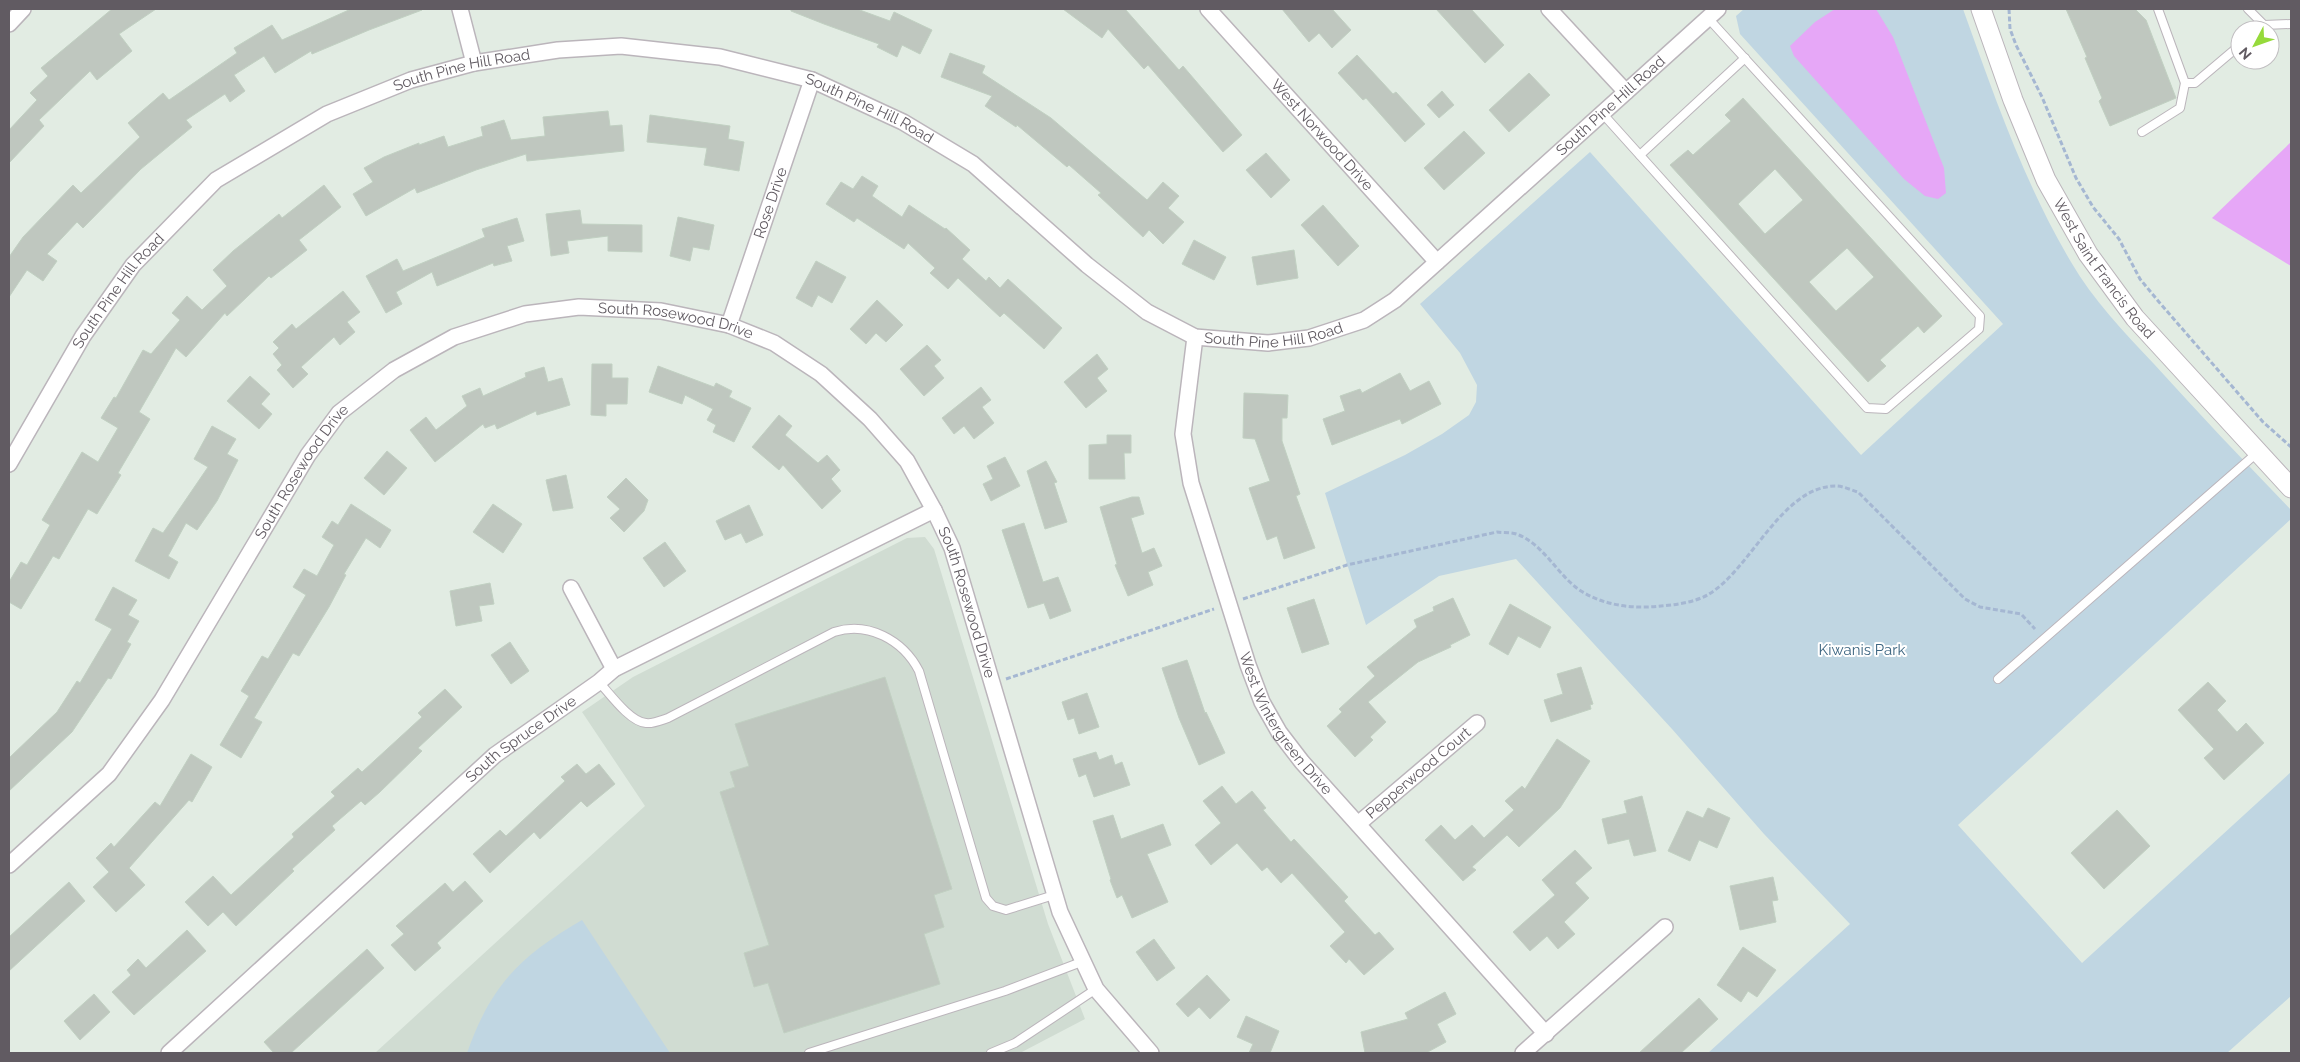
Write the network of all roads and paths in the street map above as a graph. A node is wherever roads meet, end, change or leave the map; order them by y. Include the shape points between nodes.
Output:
1 (23, 9) edge
2 (460, 9) edge
3 (1208, 9) edge
4 (1549, 9) edge
5 (1981, 9) edge
6 (2009, 9) edge
7 (2158, 9) edge
8 (2248, 9) edge
9 (1713, 13) edge
10 (2256, 20) edge
11 (9, 24) edge
12 (2230, 53) edge
13 (1745, 58) junction
14 (474, 63) junction
15 (812, 80) junction
16 (2184, 83) junction
17 (1626, 92) junction
18 (1602, 113) junction
19 (2142, 132) dead end
20 (1640, 155) junction
21 (1436, 262) junction
22 (729, 325) junction
23 (1195, 337) junction
24 (2291, 447) edge
25 (2258, 452) junction
26 (9, 464) edge
27 (2291, 488) edge
28 (934, 510) junction
29 (571, 588) dead end
30 (1230, 604) junction
31 (2044, 639) junction
32 (614, 669) junction
33 (1998, 679) dead end
34 (1003, 680) dead end
35 (599, 682) junction
36 (1477, 722) dead end
37 (1358, 824) junction
38 (9, 865) edge
39 (1054, 895) junction
40 (1665, 927) dead end
41 (1084, 962) junction
42 (1096, 989) junction
43 (1546, 1034) junction
44 (169, 1053) edge
45 (809, 1053) edge
46 (991, 1053) edge
47 (1151, 1053) edge
48 (1523, 1053) edge

1 - 11 street
2 - 14 street
3 - 21 street, West Norwood Drive
4 - 17 street
5 - 25 street, West Saint Francis Road via 2046,180 2088,254 2135,318
6 - 24 path via 2010,30 2016,45 2076,178 2093,207 2118,239 2140,279 2263,422
7 - 16 lane
8 - 10 lane
9 - 13 lane
9 - 17 street, South Pine Hill Road
12 - 16 lane via 2195,83
13 - 20 lane
13 - 20 lane via 1980,316 1979,329 1886,408 1867,408
14 - 15 street, South Pine Hill Road via 558,50 621,46 720,57
14 - 26 street, South Pine Hill Road via 411,80 328,114 216,180 133,265 83,336
15 - 22 street, Rose Drive
15 - 23 street, South Pine Hill Road via 903,122 973,164 1087,266 1146,312
16 - 19 lane via 2180,108
17 - 18 street, South Pine Hill Road
18 - 20 lane
18 - 21 street, South Pine Hill Road
21 - 23 street, South Pine Hill Road via 1395,300 1364,320 1309,338 1268,343
22 - 28 street, South Rosewood Drive via 774,343 821,374 870,419 907,461
22 - 38 street, South Rosewood Drive via 661,311 579,307 525,314 454,337 394,370 339,413 308,455 162,700 109,774
23 - 30 street, West Wintergreen Drive via 1183,434 1191,483
25 - 27 street, West Saint Francis Road
25 - 31 lane
28 - 32 street, South Spruce Drive
28 - 39 street, South Rosewood Drive via 952,548
29 - 32 street
30 - 31 path via 1347,565 1497,532 1518,534 1532,542 1580,590 1606,603 1628,607 1662,606 1709,594 1793,504 1814,490 1836,486 1858,492 1966,600 1980,607 2022,614
30 - 34 path
30 - 37 street, West Wintergreen Drive via 1262,702 1279,732
31 - 33 lane
32 - 35 street, South Spruce Drive
35 - 39 lane via 636,721 646,723 668,718 834,632 851,628 874,631 902,648 919,670 986,898 993,906 1006,910
35 - 44 street, South Spruce Drive via 495,755
36 - 37 street, Pepperwood Court
37 - 43 street, West Wintergreen Drive
39 - 41 street, South Rosewood Drive
40 - 43 street
41 - 42 street, South Rosewood Drive
41 - 45 lane via 1004,992
42 - 46 lane via 1015,1043
42 - 47 street, South Rosewood Drive
43 - 48 street

